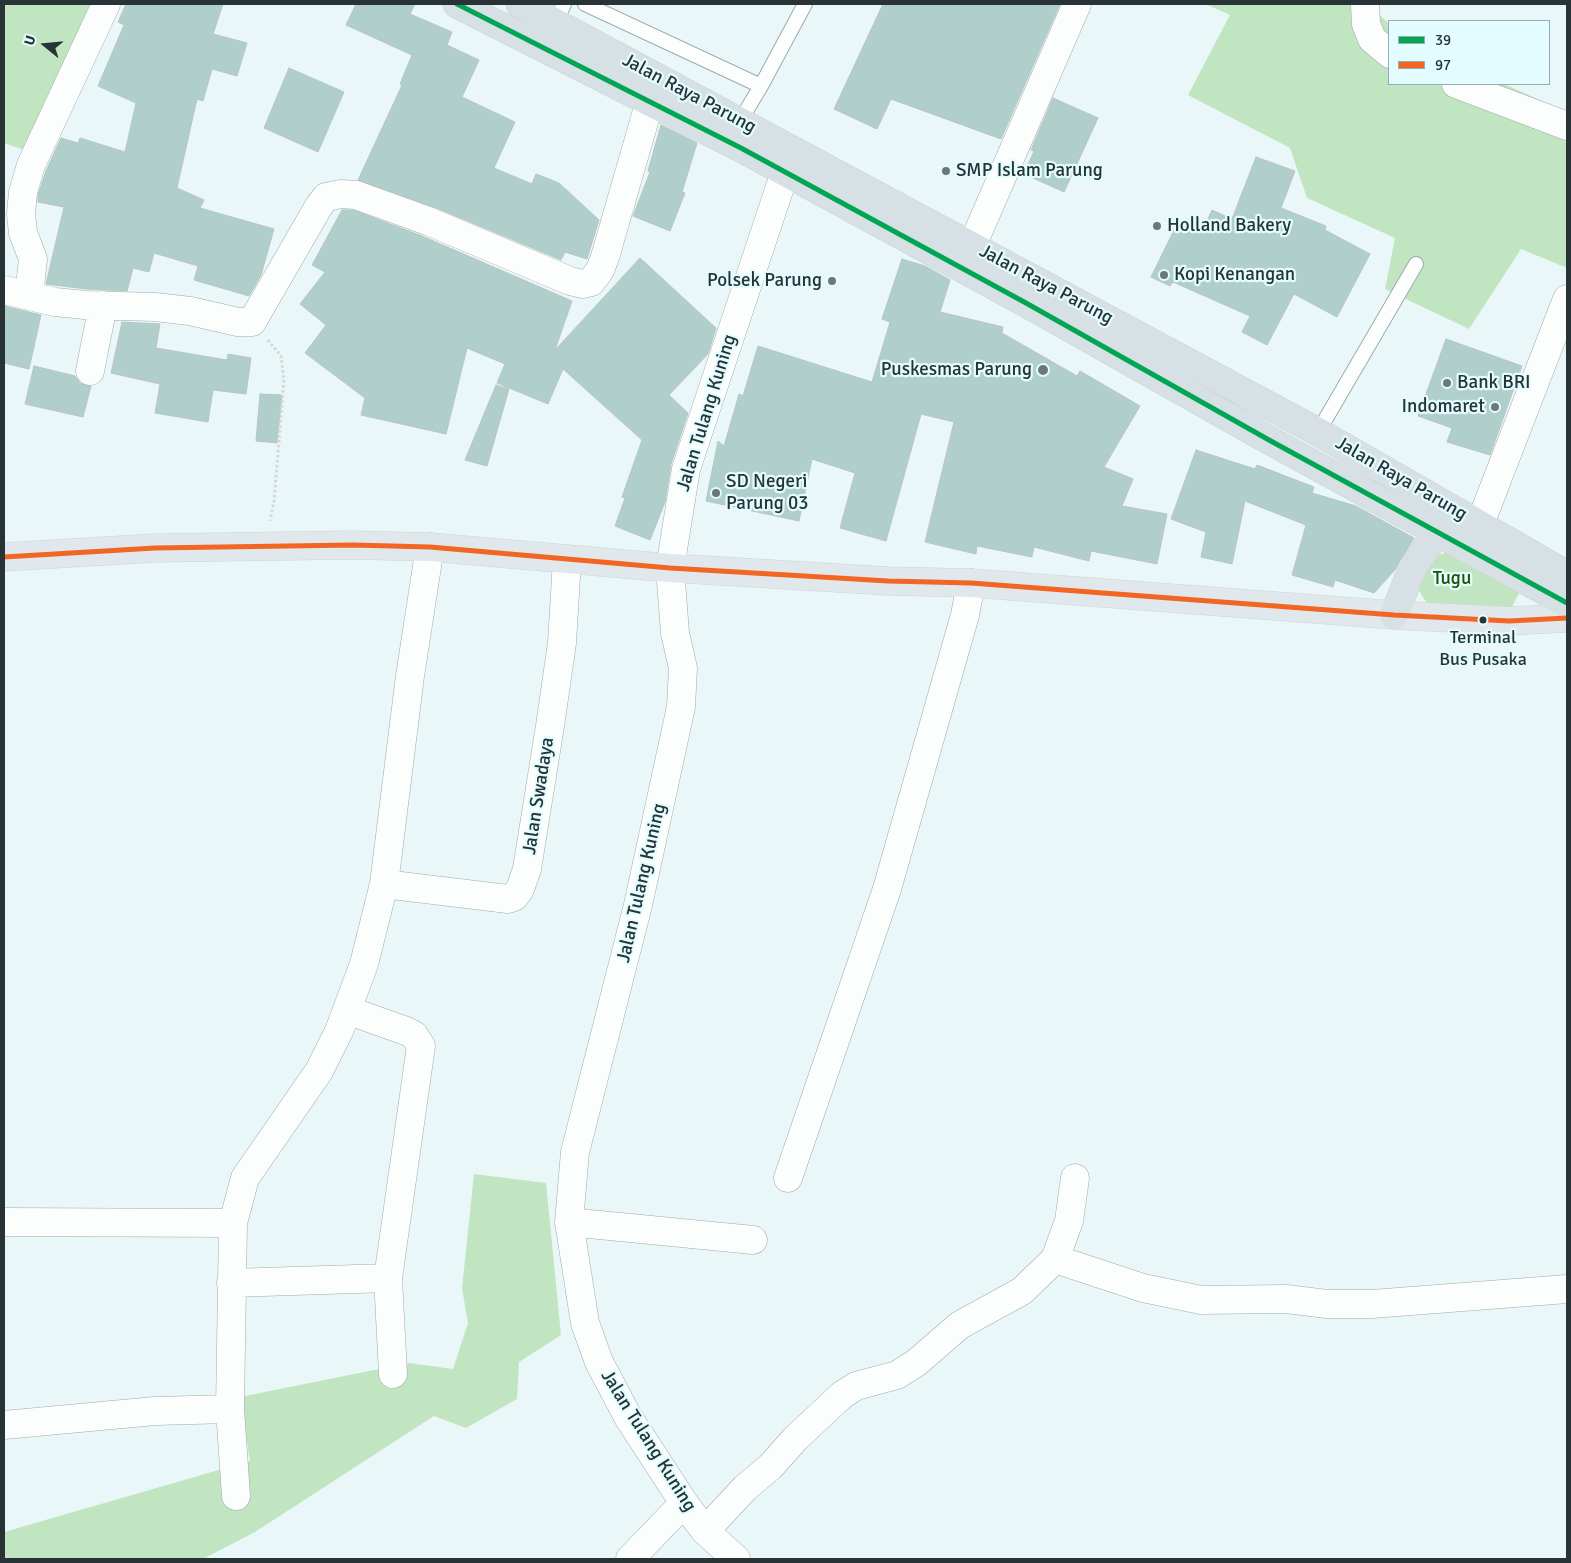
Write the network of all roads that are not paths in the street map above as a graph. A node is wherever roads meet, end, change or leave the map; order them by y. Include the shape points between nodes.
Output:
1 (106, 4) edge
2 (457, 4) edge
3 (585, 4) edge
4 (805, 4) edge
5 (1077, 4) edge
6 (1365, 4) edge
7 (527, 5) edge
8 (560, 13) edge
9 (516, 35) junction
10 (544, 48) junction
11 (1388, 52) edge
12 (1459, 85) edge
13 (761, 86) junction
14 (650, 101) junction
15 (740, 121) junction
16 (1567, 126) edge
17 (785, 172) junction
18 (972, 246) junction
19 (1416, 264) dead end
20 (1033, 292) junction
21 (16, 293) edge
22 (1567, 299) edge
23 (102, 305) junction
24 (90, 371) dead end
25 (1318, 432) junction
26 (1453, 509) junction
27 (1438, 532) junction
28 (1476, 537) junction
29 (430, 547) junction
30 (4, 557) edge
31 (568, 560) junction
32 (670, 568) junction
33 (1567, 575) edge
34 (971, 583) junction
35 (1567, 603) edge
36 (1394, 615) junction
37 (1567, 618) edge
38 (384, 884) junction
39 (347, 1010) junction
40 (788, 1178) dead end
41 (1074, 1178) dead end
42 (4, 1222) edge
43 (569, 1222) junction
44 (233, 1223) junction
45 (753, 1240) dead end
46 (1055, 1259) junction
47 (388, 1278) junction
48 (232, 1283) junction
49 (1567, 1288) edge
50 (393, 1374) dead end
51 (230, 1409) junction
52 (4, 1425) edge
53 (236, 1496) dead end
54 (684, 1503) junction
55 (705, 1531) junction
56 (630, 1559) edge
57 (736, 1559) edge

1 - 21 street via 31,165 21,214 22,233 34,258
2 - 9 highway, Jalan Raya Parung
3 - 13 lane
4 - 13 lane
5 - 18 street
6 - 11 street via 1366,24 1372,39
7 - 8 highway, Jalan Raya Parung
7 - 9 street
8 - 10 lane
8 - 15 highway, Jalan Raya Parung
9 - 10 highway, Jalan Raya Parung
10 - 14 highway, Jalan Raya Parung
12 - 16 street
13 - 15 lane
14 - 17 highway, Jalan Raya Parung
14 - 23 street via 605,257 591,282 570,281 428,221 356,195 341,194 326,197 319,206 252,322 155,307
15 - 18 highway, Jalan Raya Parung
17 - 20 highway, Jalan Raya Parung
17 - 32 street, Jalan Tulang Kuning via 686,469
18 - 20 highway, Jalan Raya Parung
19 - 25 lane
20 - 25 highway, Jalan Raya Parung
20 - 27 highway, Jalan Raya Parung via 1269,440
21 - 23 street via 55,302
22 - 28 street
23 - 24 street
25 - 26 highway, Jalan Raya Parung
26 - 27 highway
26 - 28 highway, Jalan Raya Parung
27 - 28 highway, Jalan Raya Parung
27 - 36 highway via 1412,569
28 - 33 highway, Jalan Raya Parung
28 - 35 highway, Jalan Raya Parung
29 - 30 main road via 155,548
29 - 31 main road
29 - 38 street
31 - 32 main road
31 - 38 street, Jalan Swadaya via 562,643 550,726 527,869 520,890 508,899
32 - 34 main road
32 - 43 street, Jalan Tulang Kuning via 675,633 683,668 681,707 638,905 575,1152
34 - 36 main road
34 - 40 street via 965,615 887,890
36 - 37 main road via 1508,621
38 - 39 street via 364,964
39 - 44 street via 319,1071 245,1178
39 - 47 street via 406,1031 414,1035 421,1046
41 - 46 street via 1069,1221
42 - 44 street
43 - 45 street
43 - 54 street, Jalan Tulang Kuning via 585,1323 599,1362 628,1417
44 - 48 street
46 - 49 street via 1143,1288 1201,1300 1276,1299 1372,1304
46 - 55 street via 1022,1291 960,1325 916,1363 897,1375 856,1386 842,1394
47 - 48 street
47 - 50 street
48 - 51 street
51 - 52 street via 155,1411
51 - 53 street
54 - 55 street, Jalan Tulang Kuning
54 - 56 street
55 - 57 street, Jalan Tulang Kuning

